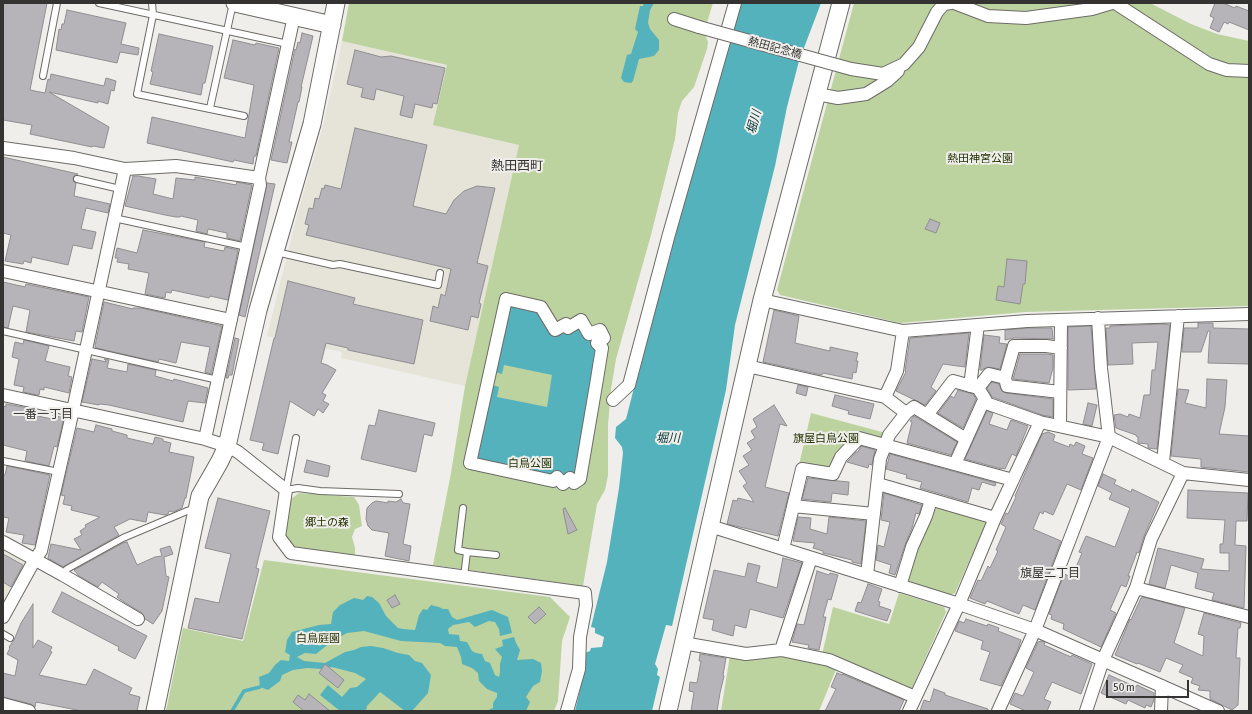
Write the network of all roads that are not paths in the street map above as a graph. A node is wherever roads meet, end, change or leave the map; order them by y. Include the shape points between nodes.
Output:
1 (57, 3) edge
2 (98, 3) edge
3 (152, 3) edge
4 (234, 3) edge
5 (336, 3) edge
6 (730, 3) edge
7 (735, 3) edge
8 (841, 3) edge
9 (951, 3) edge
10 (954, 3) edge
11 (1114, 3) edge
12 (153, 15) junction
13 (294, 16) junction
14 (674, 19) dead end
15 (332, 25) junction
16 (728, 28) junction
17 (226, 30) junction
18 (288, 44) junction
19 (904, 64) junction
20 (1249, 71) edge
21 (42, 76) dead end
22 (817, 94) junction
23 (210, 108) junction
24 (244, 116) dead end
25 (3, 148) edge
26 (125, 169) junction
27 (259, 178) junction
28 (77, 179) dead end
29 (120, 189) junction
30 (114, 218) junction
31 (247, 247) junction
32 (274, 252) junction
33 (3, 271) edge
34 (440, 273) dead end
35 (98, 292) junction
36 (762, 300) junction
37 (1249, 314) edge
38 (1178, 316) junction
39 (1098, 318) junction
40 (231, 320) junction
41 (1061, 320) junction
42 (978, 325) junction
43 (3, 331) edge
44 (903, 331) junction
45 (1060, 348) junction
46 (86, 350) junction
47 (746, 366) junction
48 (1005, 378) junction
49 (597, 379) joint
50 (218, 380) junction
51 (974, 387) junction
52 (1060, 392) junction
53 (3, 395) edge
54 (885, 397) junction
55 (613, 400) dead end
56 (983, 402) junction
57 (73, 410) junction
58 (906, 413) junction
59 (927, 415) junction
60 (1040, 422) junction
61 (1060, 426) junction
62 (1109, 437) junction
63 (205, 438) junction
64 (296, 438) dead end
65 (966, 439) junction
66 (885, 445) junction
67 (227, 446) junction
68 (3, 461) edge
69 (1163, 462) junction
70 (955, 464) junction
71 (59, 472) junction
72 (1183, 473) junction
73 (1013, 480) junction
74 (1249, 480) edge
75 (878, 484) junction
76 (286, 490) junction
77 (399, 494) dead end
78 (931, 500) junction
79 (793, 506) junction
80 (463, 508) dead end
81 (197, 509) junction
82 (874, 514) junction
83 (995, 518) junction
84 (710, 526) junction
85 (3, 542) edge
86 (784, 549) junction
87 (467, 552) junction
88 (496, 555) dead end
89 (811, 558) junction
90 (34, 559) junction
91 (64, 575) junction
92 (867, 575) junction
93 (464, 576) junction
94 (900, 586) junction
95 (1136, 588) junction
96 (958, 604) junction
97 (3, 617) edge
98 (1249, 617) edge
99 (138, 619) dead end
100 (1035, 630) junction
101 (3, 634) edge
102 (10, 638) dead end
103 (683, 643) junction
104 (781, 650) junction
105 (1103, 660) junction
106 (1162, 686) junction
107 (915, 697) junction
108 (3, 704) edge
109 (29, 711) edge
110 (155, 711) edge
111 (567, 711) edge
112 (668, 711) edge
113 (910, 711) edge
114 (998, 711) edge
115 (1086, 711) edge
116 (1161, 711) edge
117 (1218, 711) edge

1 - 21 lane
2 - 12 lane
3 - 12 lane
4 - 13 street
4 - 17 lane
5 - 15 street
6 - 16 street via 724,24
7 - 16 street
8 - 22 street
9 - 19 street via 944,4 937,12 919,47
10 - 11 street via 988,16 1026,18 1092,9
11 - 20 street via 1209,64 1227,70
12 - 17 lane
12 - 23 lane via 137,94
13 - 15 street
13 - 18 street
14 - 19 street, 熱田記念橋, bridge via 852,69 883,74
15 - 32 street via 312,124
16 - 55 street via 629,385
17 - 18 lane
17 - 23 lane
18 - 27 street
19 - 22 street via 887,81 866,94 838,98
22 - 36 street
23 - 24 lane
25 - 26 street via 74,158
26 - 27 street via 176,166
26 - 29 street
27 - 31 street via 260,185
28 - 29 lane
29 - 30 street
30 - 31 lane
30 - 35 street
31 - 40 street
32 - 34 lane via 438,285
32 - 67 street
33 - 35 street
35 - 40 street
35 - 46 street
36 - 44 street
36 - 47 street
37 - 38 street
38 - 39 street
38 - 69 street
39 - 41 street
39 - 62 street
40 - 50 street
41 - 42 street
41 - 45 street
42 - 44 street
42 - 51 street
43 - 46 lane
44 - 54 street via 897,371
45 - 48 street via 1014,346
45 - 52 street
46 - 50 lane
46 - 57 street
47 - 54 street
47 - 84 street
48 - 51 street via 988,374
48 - 52 street via 1007,386
49 - 49 street via 602,348 597,343 604,338 600,330 589,334 581,320 568,328 566,324 555,330 541,307 506,299 470,463 553,481 557,477 563,484 570,478 574,483 580,479
50 - 63 street
51 - 56 street via 985,399
51 - 59 street via 953,381
52 - 61 street
53 - 57 street
54 - 58 street
56 - 60 street
56 - 65 street
57 - 63 street
57 - 71 street
58 - 59 street via 914,408
58 - 66 street via 889,435
59 - 65 street
60 - 61 street
60 - 73 street
61 - 62 street
62 - 69 street
62 - 100 street
63 - 67 street
64 - 76 lane
65 - 70 street
66 - 70 street
66 - 75 street via 880,459
66 - 79 street via 858,438 841,457 834,474 802,469
67 - 76 street
67 - 81 street via 203,491
68 - 71 lane
69 - 72 street
70 - 73 street
71 - 90 street via 41,552
72 - 74 street
72 - 95 street via 1151,539
73 - 83 street
75 - 78 street
75 - 82 street
76 - 77 lane via 298,488
76 - 93 street via 279,537 291,553
78 - 83 street
78 - 94 street
79 - 82 street
79 - 86 street
80 - 87 lane via 458,550
81 - 91 lane via 123,538 67,569
81 - 110 street
82 - 92 street
83 - 96 street
84 - 86 street
84 - 103 street
85 - 90 street
86 - 89 street
87 - 88 lane
87 - 93 lane
89 - 92 street
89 - 104 street
90 - 91 street
90 - 97 street
91 - 99 street
92 - 94 street
93 - 111 street via 585,593 586,605 578,669
94 - 96 street
95 - 98 street
95 - 105 street
96 - 100 street
96 - 107 street
100 - 105 street
100 - 114 street
101 - 102 lane
103 - 104 street via 746,654
103 - 112 street
104 - 107 street via 829,660
105 - 106 street
105 - 115 street
106 - 116 street
106 - 117 street
107 - 113 street
108 - 109 street

